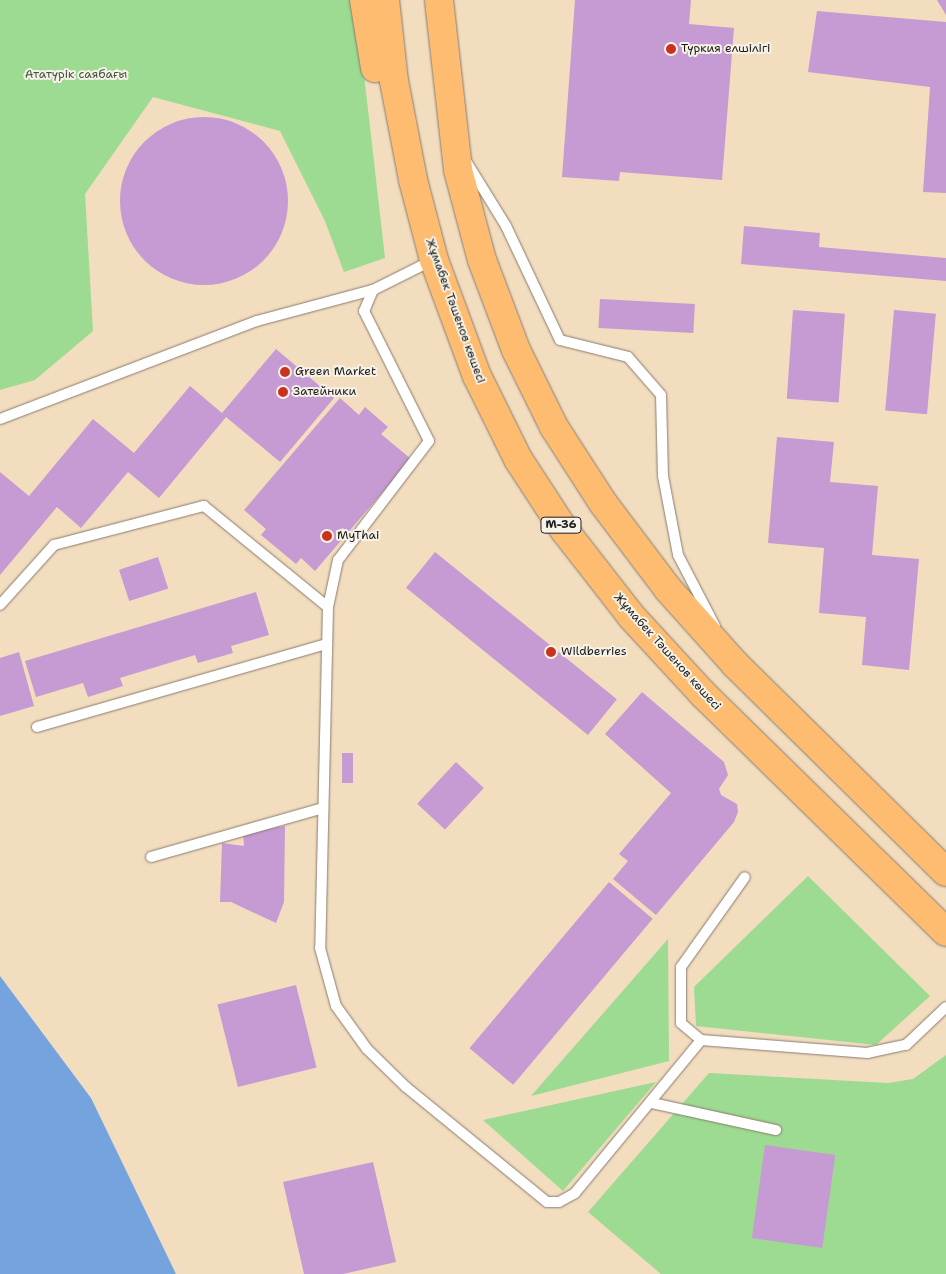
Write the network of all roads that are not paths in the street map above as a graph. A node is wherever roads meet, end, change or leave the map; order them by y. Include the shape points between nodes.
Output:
1 (364, 0) edge
2 (385, 0) edge
3 (439, 0) edge
4 (455, 143) junction
5 (434, 260) junction
6 (373, 290) junction
7 (0, 419) edge
8 (0, 604) edge
9 (328, 606) junction
10 (327, 644) junction
11 (735, 664) junction
12 (37, 727) dead end
13 (323, 808) junction
14 (150, 857) dead end
15 (946, 872) edge
16 (745, 877) dead end
17 (946, 932) edge
18 (946, 1008) edge
19 (701, 1040) junction
20 (652, 1103) junction
21 (776, 1130) dead end

1 - 5 main road via 387,143
2 - 5 main road, Жұмабек Тәшенов көшесі / M-36 via 396,90 413,180
3 - 4 main road
4 - 11 main road via 458,170 482,260 516,350 554,427 603,503 668,589
4 - 11 lane via 506,226 560,340 628,357 660,395 663,476 678,555
5 - 6 lane
5 - 17 main road, Жұмабек Тәшенов көшесі / M-36 via 481,385 518,459 566,531 632,617 703,694
6 - 7 lane via 257,321
6 - 9 lane via 364,311 429,441 338,560
8 - 9 lane via 54,545 204,506
9 - 10 lane
10 - 12 lane
10 - 13 lane
11 - 15 main road
13 - 14 lane
13 - 20 lane via 320,948 336,1006 367,1050 406,1087 547,1202 559,1202 575,1193
16 - 19 lane via 681,967 681,1023
18 - 19 lane via 906,1045 867,1053
19 - 20 lane
20 - 21 lane

